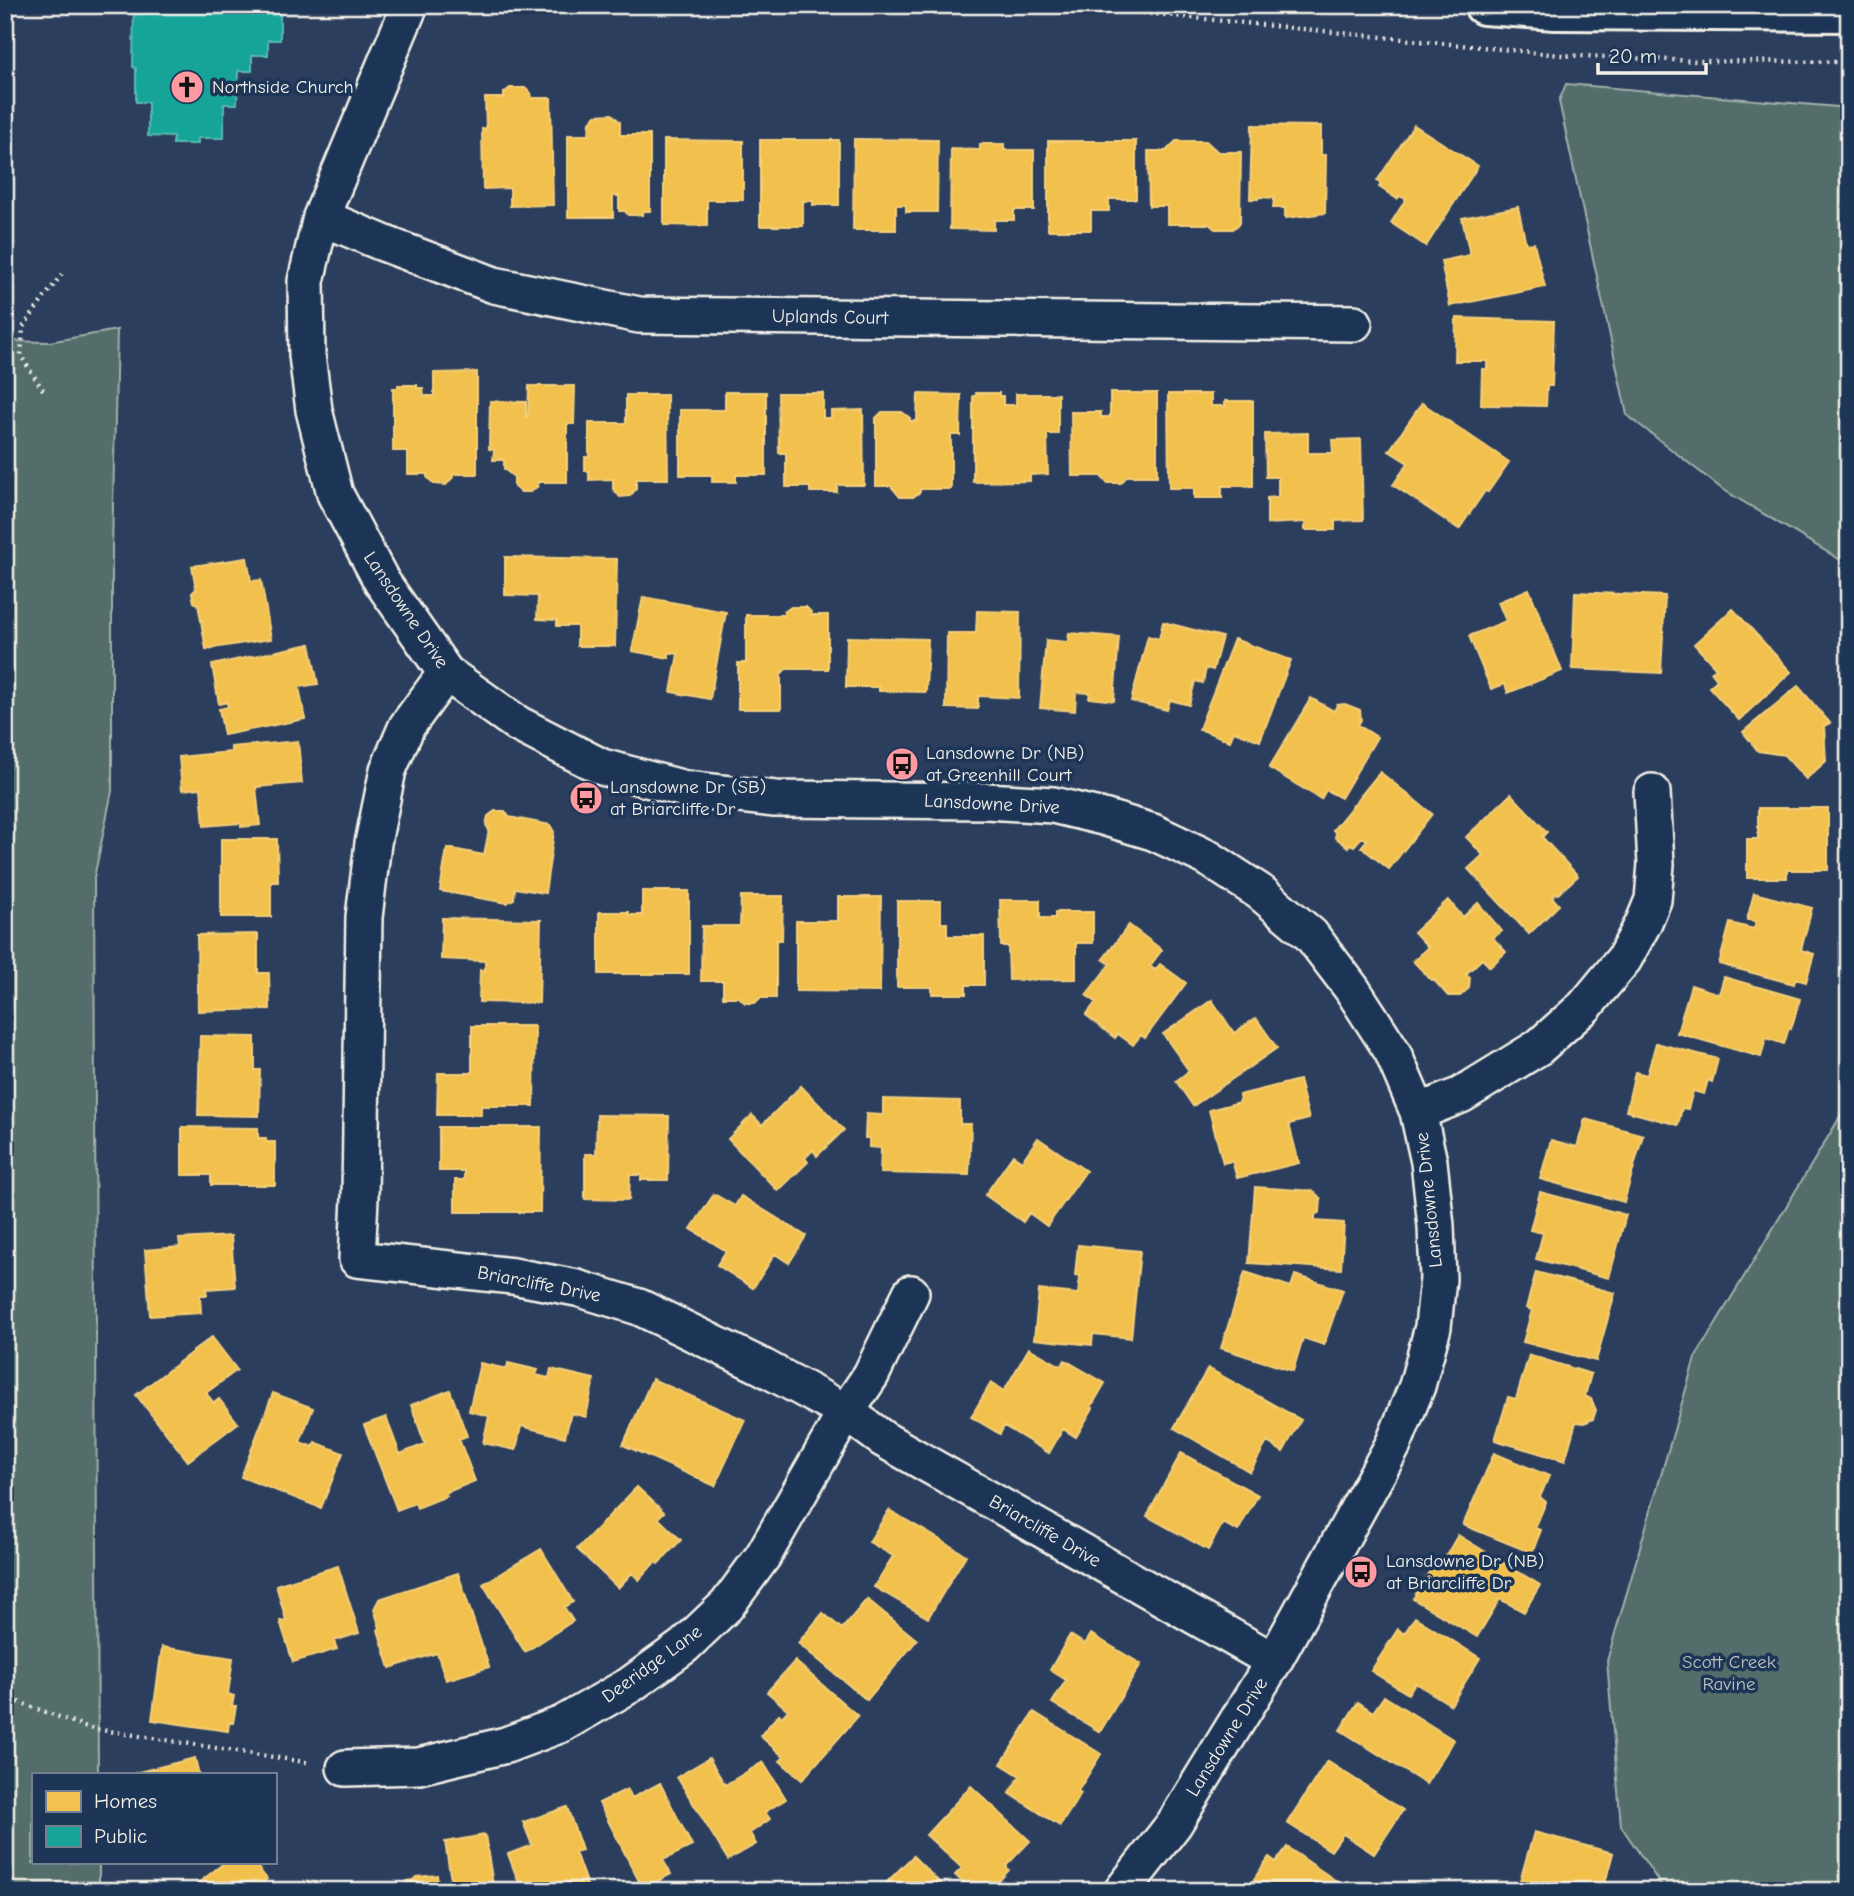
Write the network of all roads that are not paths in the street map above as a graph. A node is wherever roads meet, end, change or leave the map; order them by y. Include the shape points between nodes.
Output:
1 (410, 5) edge
2 (1484, 5) edge
3 (1849, 12) edge
4 (321, 217) junction
5 (1354, 323) dead end
6 (446, 673) junction
7 (1652, 792) dead end
8 (1418, 1112) junction
9 (911, 1293) dead end
10 (846, 1412) junction
11 (1275, 1661) junction
12 (345, 1768) road end
13 (1122, 1891) edge

1 - 4 street, Lansdowne Drive
2 - 3 main road via 1555,10
4 - 5 street, Uplands Court via 494,285 639,315
4 - 6 street, Lansdowne Drive via 306,281 307,355 314,410 335,494 382,582
6 - 8 street, Lansdowne Drive via 518,724 602,767 685,789 775,799 1053,805 1153,832 1208,858 1260,892 1311,935 1392,1052
6 - 10 street, Briarcliffe Drive via 407,726 388,770 373,843 364,917 357,1259 513,1276 577,1288 639,1307
7 - 8 street via 1653,900 1625,959 1586,1006 1539,1047 1461,1096
8 - 11 street, Lansdowne Drive via 1436,1226 1438,1279 1433,1327 1417,1386 1393,1444
9 - 10 street, Deeridge Lane via 871,1375
10 - 11 street, Briarcliffe Drive via 883,1439
10 - 12 street, Deeridge Lane via 764,1556 727,1605 684,1646 630,1685 562,1724 506,1745 419,1766
11 - 13 street, Lansdowne Drive via 1174,1824

